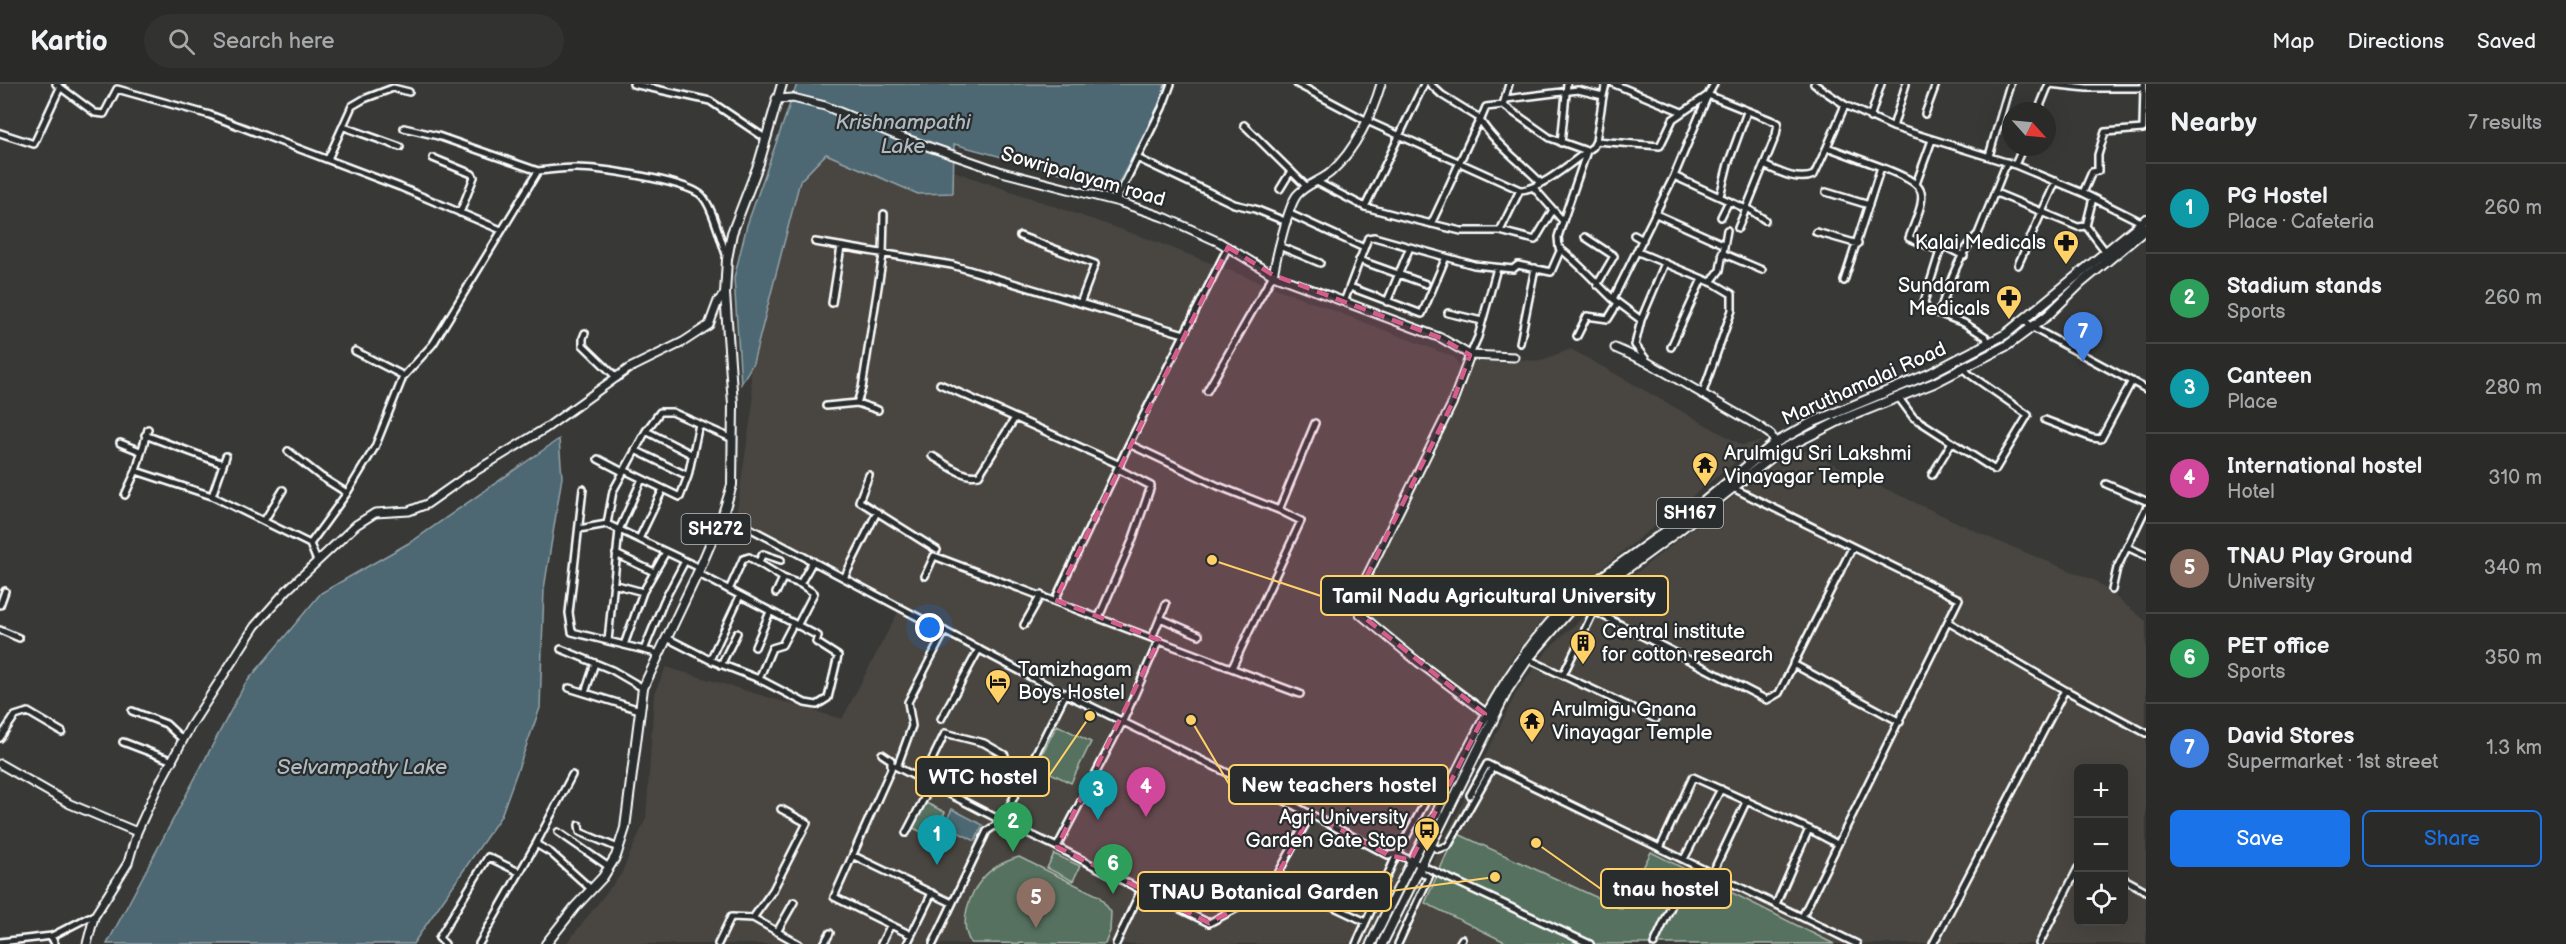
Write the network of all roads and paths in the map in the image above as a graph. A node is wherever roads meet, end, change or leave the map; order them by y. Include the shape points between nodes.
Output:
1 (633, 84) edge
2 (782, 84) edge
3 (1171, 84) edge
4 (1297, 84) edge
5 (1381, 84) edge
6 (1424, 84) edge
7 (1430, 84) edge
8 (1509, 84) edge
9 (1606, 84) edge
10 (1614, 84) edge
11 (1714, 84) edge
12 (1814, 84) edge
13 (1881, 84) edge
14 (1906, 84) edge
15 (1936, 84) edge
16 (2010, 84) edge
17 (58, 86) edge
18 (2143, 86) edge
19 (1567, 87) edge
20 (409, 92) dead end
21 (1708, 95) junction
22 (1603, 96) junction
23 (776, 99) junction
24 (1504, 102) junction
25 (2042, 102) edge
26 (1845, 105) junction
27 (1682, 112) junction
28 (1747, 112) junction
29 (1925, 114) dead end
30 (1870, 118) junction
31 (1480, 120) junction
32 (1367, 121) junction
33 (1244, 125) dead end
34 (344, 127) junction
35 (404, 128) dead end
36 (1893, 128) junction
37 (0, 133) edge
38 (1398, 134) junction
39 (765, 138) junction
40 (1596, 141) junction
41 (1932, 141) junction
42 (1561, 143) junction
43 (400, 147) dead end
44 (1827, 147) junction
45 (1587, 151) junction
46 (1989, 156) junction
47 (2019, 156) edge
48 (433, 158) dead end
49 (1137, 158) junction
50 (328, 159) junction
51 (2007, 162) junction
52 (1458, 163) junction
53 (1764, 165) junction
54 (2015, 165) junction
55 (1881, 167) junction
56 (538, 171) junction
57 (1291, 171) junction
58 (1674, 176) junction
59 (2056, 181) junction
60 (1317, 182) junction
61 (1540, 183) junction
62 (1916, 184) junction
63 (1307, 187) junction
64 (1534, 188) junction
65 (1280, 189) dead end
66 (1520, 190) junction
67 (1826, 192) dead end
68 (1996, 193) junction
69 (2083, 193) junction
70 (1720, 196) junction
71 (2093, 198) junction
72 (1116, 201) junction
73 (1729, 201) junction
74 (1869, 205) junction
75 (1365, 207) junction
76 (1747, 208) junction
77 (1553, 210) junction
78 (2043, 212) junction
79 (460, 213) junction
80 (884, 214) dead end
81 (1290, 214) junction
82 (1656, 214) junction
83 (1721, 217) dead end
84 (1765, 220) dead end
85 (1563, 221) junction
86 (1287, 222) junction
87 (1431, 224) junction
88 (2145, 224) edge
89 (2086, 226) junction
90 (1738, 228) dead end
91 (501, 230) junction
92 (1727, 230) dead end
93 (1500, 231) junction
94 (1815, 232) dead end
95 (1634, 235) dead end
96 (1020, 236) dead end
97 (1585, 237) dead end
98 (1643, 240) junction
99 (815, 242) dead end
100 (1723, 243) junction
101 (1858, 244) junction
102 (1279, 246) junction
103 (841, 247) junction
104 (1228, 247) junction
105 (1410, 247) junction
106 (1364, 248) junction
107 (1561, 249) junction
108 (1940, 251) junction
109 (1638, 252) junction
110 (2106, 252) junction
111 (1722, 253) junction
112 (883, 255) junction
113 (1964, 256) junction
114 (1446, 257) junction
115 (727, 259) junction
116 (1359, 260) junction
117 (1320, 263) dead end
118 (1665, 263) junction
119 (2018, 265) dead end
120 (1497, 268) junction
121 (1535, 268) junction
122 (1762, 270) dead end
123 (1273, 274) junction
124 (1399, 275) junction
125 (1702, 279) junction
126 (1845, 281) dead end
127 (1711, 282) junction
128 (1426, 284) dead end
129 (1598, 285) junction
130 (1350, 287) junction
131 (725, 294) junction
132 (1081, 301) junction
133 (1616, 301) junction
134 (1344, 302) junction
135 (1387, 302) junction
136 (832, 303) dead end
137 (1448, 313) dead end
138 (1939, 314) junction
139 (1641, 320) junction
140 (2025, 320) junction
141 (1482, 321) junction
142 (2033, 328) junction
143 (585, 333) dead end
144 (1184, 334) junction
145 (1578, 336) dead end
146 (1521, 343) dead end
147 (1988, 345) junction
148 (1671, 347) dead end
149 (1616, 348) dead end
150 (355, 351) dead end
151 (1470, 355) junction
152 (1514, 357) dead end
153 (1649, 363) junction
154 (1963, 368) junction
155 (404, 376) junction
156 (617, 378) junction
157 (2132, 381) junction
158 (940, 384) dead end
159 (2146, 388) edge
160 (1207, 391) dead end
161 (1702, 395) junction
162 (1899, 398) junction
163 (857, 403) junction
164 (826, 406) dead end
165 (878, 410) dead end
166 (1014, 418) junction
167 (2045, 420) dead end
168 (1315, 423) dead end
169 (699, 424) junction
170 (646, 431) junction
171 (733, 439) junction
172 (1775, 442) junction
173 (1952, 442) junction
174 (120, 443) dead end
175 (1129, 444) junction
176 (635, 450) junction
177 (140, 451) junction
178 (288, 451) dead end
179 (692, 454) junction
180 (226, 456) dead end
181 (932, 456) dead end
182 (598, 459) dead end
183 (223, 464) junction
184 (1119, 467) junction
185 (136, 471) junction
186 (623, 471) junction
187 (869, 475) dead end
188 (1932, 475) dead end
189 (688, 476) junction
190 (642, 479) junction
191 (2106, 484) dead end
192 (1733, 488) junction
193 (583, 489) dead end
194 (663, 489) junction
195 (283, 490) dead end
196 (347, 493) junction
197 (125, 495) dead end
198 (212, 496) junction
199 (2146, 501) edge
200 (2146, 508) edge
201 (1279, 510) junction
202 (878, 512) junction
203 (723, 514) junction
204 (264, 521) junction
205 (608, 524) junction
206 (579, 529) junction
207 (619, 530) junction
208 (639, 539) junction
209 (310, 543) junction
210 (2127, 547) junction
211 (1852, 548) junction
212 (937, 550) dead end
213 (666, 552) junction
214 (616, 554) junction
215 (2146, 556) edge
216 (781, 560) dead end
217 (317, 561) junction
218 (685, 561) junction
219 (813, 561) junction
220 (758, 563) junction
221 (698, 571) junction
222 (654, 572) junction
223 (925, 576) dead end
224 (783, 578) junction
225 (844, 578) junction
226 (613, 584) junction
227 (800, 584) junction
228 (729, 590) junction
229 (2112, 590) dead end
230 (5, 591) dead end
231 (643, 592) junction
232 (776, 592) dead end
233 (1041, 595) junction
234 (740, 596) junction
235 (1055, 600) junction
236 (1166, 604) dead end
237 (0, 605) edge
238 (770, 612) junction
239 (1099, 617) junction
240 (1160, 618) junction
241 (1948, 622) junction
242 (795, 625) junction
243 (1024, 625) dead end
244 (0, 630) edge
245 (945, 631) junction
246 (737, 633) dead end
247 (1199, 635) dead end
248 (19, 638) dead end
249 (667, 638) junction
250 (1152, 638) junction
251 (1159, 640) junction
252 (608, 641) junction
253 (624, 645) junction
254 (755, 647) dead end
255 (561, 649) dead end
256 (979, 649) junction
257 (644, 650) junction
258 (660, 654) junction
259 (1528, 658) junction
260 (710, 660) junction
261 (595, 663) junction
262 (1793, 664) junction
263 (721, 665) junction
264 (1232, 668) junction
265 (1563, 675) junction
266 (759, 678) junction
267 (569, 688) dead end
268 (644, 688) junction
269 (2065, 690) junction
270 (585, 693) junction
271 (1066, 693) junction
272 (1300, 694) dead end
273 (640, 710) junction
274 (132, 711) dead end
275 (1485, 714) junction
276 (1493, 718) junction
277 (941, 719) dead end
278 (1656, 719) dead end
279 (1123, 721) junction
280 (1900, 722) junction
281 (62, 732) dead end
282 (2146, 733) edge
283 (0, 738) edge
284 (183, 740) junction
285 (123, 742) dead end
286 (882, 754) dead end
287 (1005, 755) dead end
288 (173, 761) junction
289 (0, 764) edge
290 (891, 764) junction
291 (897, 767) junction
292 (1492, 768) junction
293 (572, 775) dead end
294 (1438, 779) dead end
295 (922, 780) junction
296 (931, 784) junction
297 (1721, 789) junction
298 (1470, 795) dead end
299 (1747, 800) junction
300 (781, 809) dead end
301 (1311, 814) junction
302 (1002, 821) junction
303 (579, 825) dead end
304 (1809, 829) junction
305 (137, 832) junction
306 (558, 832) dead end
307 (906, 833) dead end
308 (536, 844) junction
309 (1837, 844) junction
310 (1430, 845) junction
311 (1057, 847) junction
312 (618, 848) junction
313 (1660, 848) junction
314 (1397, 854) junction
315 (854, 856) junction
316 (1684, 859) junction
317 (1411, 860) junction
318 (609, 867) junction
319 (1419, 868) junction
320 (519, 872) junction
321 (2076, 872) edge
322 (1712, 874) junction
323 (1275, 879) junction
324 (2128, 881) edge
325 (591, 890) junction
326 (1141, 890) junction
327 (2146, 891) edge
328 (932, 894) junction
329 (794, 902) dead end
330 (952, 903) junction
331 (1776, 904) junction
332 (1671, 908) dead end
333 (94, 917) junction
334 (1802, 917) junction
335 (753, 918) junction
336 (1366, 922) junction
337 (890, 926) junction
338 (777, 932) junction
339 (830, 933) dead end
340 (911, 935) junction
341 (51, 936) junction
342 (0, 942) edge
343 (16, 942) edge
344 (55, 944) edge
345 (87, 944) edge
346 (445, 944) edge
347 (479, 944) edge
348 (546, 944) edge
349 (718, 944) edge
350 (799, 944) edge
351 (824, 944) edge
352 (881, 944) edge
353 (907, 944) edge
354 (933, 944) edge
355 (1116, 944) edge
356 (1356, 944) edge
357 (1371, 944) edge
358 (1382, 944) edge
359 (1398, 944) edge
360 (1590, 944) edge
361 (1654, 944) edge
362 (1857, 944) edge
363 (1933, 944) edge
364 (2039, 944) edge

1 - 39 street via 710,101
2 - 23 main road, SH272
3 - 49 street
4 - 32 street
5 - 32 street
6 - 38 street
7 - 31 street
8 - 24 street
9 - 22 street
10 - 27 street
11 - 21 street
12 - 26 street
13 - 30 street
14 - 36 street
15 - 29 street
16 - 46 street
17 - 37 street via 34,144
17 - 50 street via 95,113 104,114 117,89 210,115
18 - 25 street via 2087,88 2049,84
18 - 69 street via 2142,129 2105,132 2098,171 2092,172
19 - 22 street
19 - 24 street
19 - 42 street
20 - 34 street via 393,88 364,99 352,106
21 - 27 street
21 - 28 street
21 - 58 street
22 - 40 street
23 - 39 main road, SH272
23 - 72 street, Sowripalayam road via 793,98 825,106 1002,172
24 - 31 street via 1486,107
24 - 42 street via 1543,134
26 - 30 street
26 - 44 street
27 - 40 street via 1673,119 1660,146
28 - 53 street via 1778,123
28 - 70 street
30 - 36 street
31 - 52 street
31 - 61 street
32 - 38 street
32 - 60 street via 1348,153
33 - 57 street
34 - 43 street
34 - 50 street
35 - 56 street
36 - 41 street
38 - 52 street
38 - 75 street
39 - 115 main road, SH272
40 - 45 street
41 - 46 street
41 - 62 street
42 - 45 street
44 - 53 street via 1814,175 1807,178 1790,176
44 - 55 street
45 - 61 street
45 - 85 street
46 - 51 street
47 - 54 street
48 - 79 street via 474,177
49 - 72 street
49 - 86 street via 1234,204
50 - 79 street
51 - 54 street
51 - 68 street
52 - 66 street
52 - 87 street
53 - 76 street
54 - 59 street
55 - 62 street
55 - 74 street
56 - 91 street
56 - 115 street via 576,168 658,179 690,189 701,195 708,206
57 - 63 street
57 - 65 street
58 - 70 street
58 - 82 street
59 - 69 street
59 - 78 street
60 - 63 street
60 - 75 street
61 - 64 street
62 - 108 street via 1923,201 1909,238
63 - 81 street via 1297,195
64 - 66 street
64 - 77 street
66 - 93 street
67 - 74 street
68 - 78 street
68 - 113 street
69 - 71 street
70 - 73 street
71 - 88 street
71 - 89 street
72 - 104 street, Sowripalayam road via 1166,218
73 - 76 street
73 - 83 street
74 - 101 street
75 - 87 street
76 - 84 street
76 - 90 street
77 - 85 street
77 - 93 street via 1535,240
78 - 89 street via 2078,227
78 - 119 street
79 - 91 street
80 - 112 street
81 - 86 street
81 - 106 street
82 - 98 street
82 - 100 street
85 - 107 street via 1558,237
86 - 102 street
87 - 93 street via 1461,231
88 - 110 main road, Maruthamalai Road / SH167
88 - 142 main road, Maruthamalai Road / SH167
89 - 110 street
91 - 155 street via 433,344
92 - 100 street
94 - 101 street
95 - 98 street
96 - 132 street via 1095,264
97 - 129 street via 1614,256
98 - 109 street
99 - 103 street
100 - 111 street
101 - 126 street
102 - 117 street
102 - 123 street
103 - 112 street
103 - 136 street
104 - 123 street, Sowripalayam road
104 - 144 street
105 - 106 street via 1374,237 1368,238
105 - 114 street
105 - 124 street
106 - 116 street
107 - 121 street via 1553,270
107 - 129 street
108 - 113 street via 1944,246
108 - 138 street via 1924,302 1927,309
109 - 118 street
109 - 133 street
110 - 140 main road, Maruthamalai Road / SH167
111 - 122 street
111 - 127 street via 1720,270
112 - 132 street via 952,265
112 - 163 street
113 - 138 street
114 - 120 street
114 - 135 street via 1422,314
115 - 131 main road, SH272
116 - 124 street
116 - 130 street
118 - 125 street
118 - 139 street
120 - 121 street via 1513,269 1518,264
120 - 141 street
121 - 146 street
123 - 134 street, Sowripalayam road
123 - 160 street
124 - 128 street
124 - 135 street
125 - 127 street
125 - 148 street
127 - 161 street via 1730,291 1733,301
129 - 133 street
130 - 134 street
130 - 135 street
131 - 156 street via 718,301 709,325
131 - 171 main road, SH272
132 - 144 street
133 - 139 street
133 - 145 street via 1608,319 1587,316
134 - 151 street, Sowripalayam road via 1441,338
137 - 141 street
138 - 147 street via 1964,323 1986,337
139 - 153 street via 1635,345
140 - 142 street
140 - 147 main road, Maruthamalai Road / SH167
141 - 151 street
142 - 154 main road, Maruthamalai Road / SH167
142 - 157 street
143 - 156 street via 583,345
144 - 175 street
147 - 172 main road, Maruthamalai Road / SH167
149 - 153 street
150 - 155 street
151 - 152 street, Sowripalayam road
151 - 275 street via 1452,404 1356,598 1360,614
153 - 161 street
154 - 162 main road, Maruthamalai Road / SH167
154 - 173 street via 2028,415 1995,470
155 - 196 street via 375,447
156 - 217 street via 427,504 409,511 375,513
157 - 159 street
157 - 167 street via 2102,439
158 - 166 street
161 - 172 street via 1760,426
162 - 173 street via 1913,417
162 - 192 main road, Maruthamalai Road / SH167 via 1793,442
163 - 164 street
163 - 165 street
166 - 181 street via 979,475 973,477
166 - 184 street
168 - 201 street
169 - 170 street via 672,412 660,412
169 - 171 street
169 - 179 street
170 - 176 street
170 - 179 street
171 - 203 main road, SH272 via 732,485
172 - 275 main road, Maruthamalai Road / SH167 via 1683,519 1564,607 1524,653
173 - 188 street
174 - 177 street
175 - 184 street
175 - 201 street
176 - 186 street
176 - 189 street
177 - 183 street via 147,432
177 - 185 street
178 - 196 street
179 - 189 street
180 - 183 street
182 - 186 street
183 - 198 street
184 - 235 street
184 - 239 street via 1150,486 1132,541
185 - 197 street
185 - 198 street
186 - 190 street
186 - 205 street via 613,491
187 - 202 street via 860,501
189 - 194 street via 680,497
190 - 194 street
190 - 207 street
191 - 199 street
192 - 211 street
192 - 259 main road, Maruthamalai Road / SH167 via 1569,611
193 - 206 street
194 - 208 street
195 - 204 street
196 - 209 street
198 - 204 street
200 - 210 street
201 - 264 street via 1301,521
202 - 212 street
202 - 225 street
203 - 219 street
203 - 221 main road, SH272
204 - 209 street
205 - 206 street
205 - 207 street
206 - 252 street via 569,613 572,632
207 - 208 street
207 - 214 street
208 - 213 street
209 - 217 street
210 - 215 street
210 - 229 street
211 - 241 street via 1959,599
211 - 262 street
213 - 218 street
213 - 222 street
214 - 222 street
214 - 226 street
216 - 220 street via 763,554
217 - 284 street via 255,626
218 - 221 street
218 - 257 street
219 - 225 street
219 - 227 street
220 - 224 street
220 - 228 street via 749,557 743,559
221 - 228 street
221 - 249 main road, SH272
222 - 231 street
223 - 233 street via 934,556
224 - 227 street
224 - 232 street
225 - 245 street
226 - 231 street
226 - 252 street
227 - 242 street via 814,593
228 - 234 street
230 - 237 street
231 - 253 street
233 - 235 street
233 - 243 street
234 - 238 street
234 - 260 street
235 - 239 street
236 - 240 street
238 - 242 street
238 - 254 street
239 - 250 street
240 - 247 street
240 - 250 street
241 - 269 street
241 - 280 street
242 - 266 street via 782,645 772,648
242 - 266 street via 818,636 816,642 838,656 828,698 818,705 805,703
244 - 248 street
245 - 256 street
245 - 291 street via 908,702 912,726
246 - 263 street
249 - 258 main road, SH272
249 - 260 street
250 - 251 street
251 - 264 street
251 - 279 street
252 - 253 street
253 - 257 street
255 - 261 street
256 - 271 street
256 - 277 street
257 - 258 street
258 - 268 main road, SH272
259 - 265 street
259 - 276 main road, Maruthamalai Road / SH167
260 - 263 street
261 - 268 street
261 - 270 street
262 - 265 street via 1779,693 1767,699 1594,611
262 - 280 street
263 - 266 street
264 - 272 street
265 - 278 street
267 - 270 street
268 - 273 main road, SH272
269 - 282 street
269 - 363 street
270 - 273 street
271 - 279 street
271 - 302 street
273 - 312 main road, SH272 via 627,818
274 - 284 street via 166,724
275 - 276 street
275 - 317 main road, Maruthamalai Road / SH167
276 - 310 main road, Maruthamalai Road / SH167
279 - 301 street
279 - 311 street
280 - 309 street
281 - 283 street via 28,712 15,716
284 - 288 street
285 - 288 street
286 - 290 street
287 - 295 street via 984,743 945,733
288 - 305 street
289 - 305 street via 70,804
290 - 291 street
290 - 315 street
291 - 295 street
292 - 298 street via 1487,764
292 - 310 street via 1448,846 1438,849
292 - 313 street
293 - 308 street
294 - 314 street
295 - 296 street
296 - 302 street
296 - 307 street
297 - 299 street
297 - 313 street via 1693,777
297 - 316 street
299 - 304 street
299 - 322 street
300 - 335 street via 807,823 773,890
301 - 314 street via 1388,855
301 - 323 street
302 - 311 street
302 - 330 street via 987,831
303 - 312 street via 580,832
304 - 309 street
304 - 331 street
305 - 333 street via 125,868
306 - 318 street
308 - 320 street
308 - 325 street
309 - 334 street
310 - 319 main road, Maruthamalai Road / SH167
311 - 326 street
312 - 318 main road, SH272
313 - 316 street
314 - 317 street
314 - 336 street
315 - 328 street
315 - 337 street via 834,897
316 - 322 street
317 - 319 street
317 - 357 main road, Maruthamalai Road / SH167
318 - 325 main road, SH272
319 - 358 main road, Maruthamalai Road / SH167
319 - 359 street via 1429,877
319 - 360 street
320 - 346 street via 488,856 439,938
320 - 347 street
321 - 364 street
322 - 331 street
323 - 326 street via 1258,897 1209,923
323 - 336 street
324 - 327 street
325 - 348 main road, SH272
326 - 355 street
328 - 330 street
328 - 340 street
329 - 338 street
330 - 354 street
331 - 334 street
332 - 361 street
333 - 341 street
333 - 345 street
334 - 362 street
335 - 338 street
335 - 349 street via 731,917
336 - 356 street
337 - 340 street
337 - 352 street
338 - 350 street
339 - 351 street
340 - 353 street
341 - 343 street
341 - 344 street
342 - 343 street

